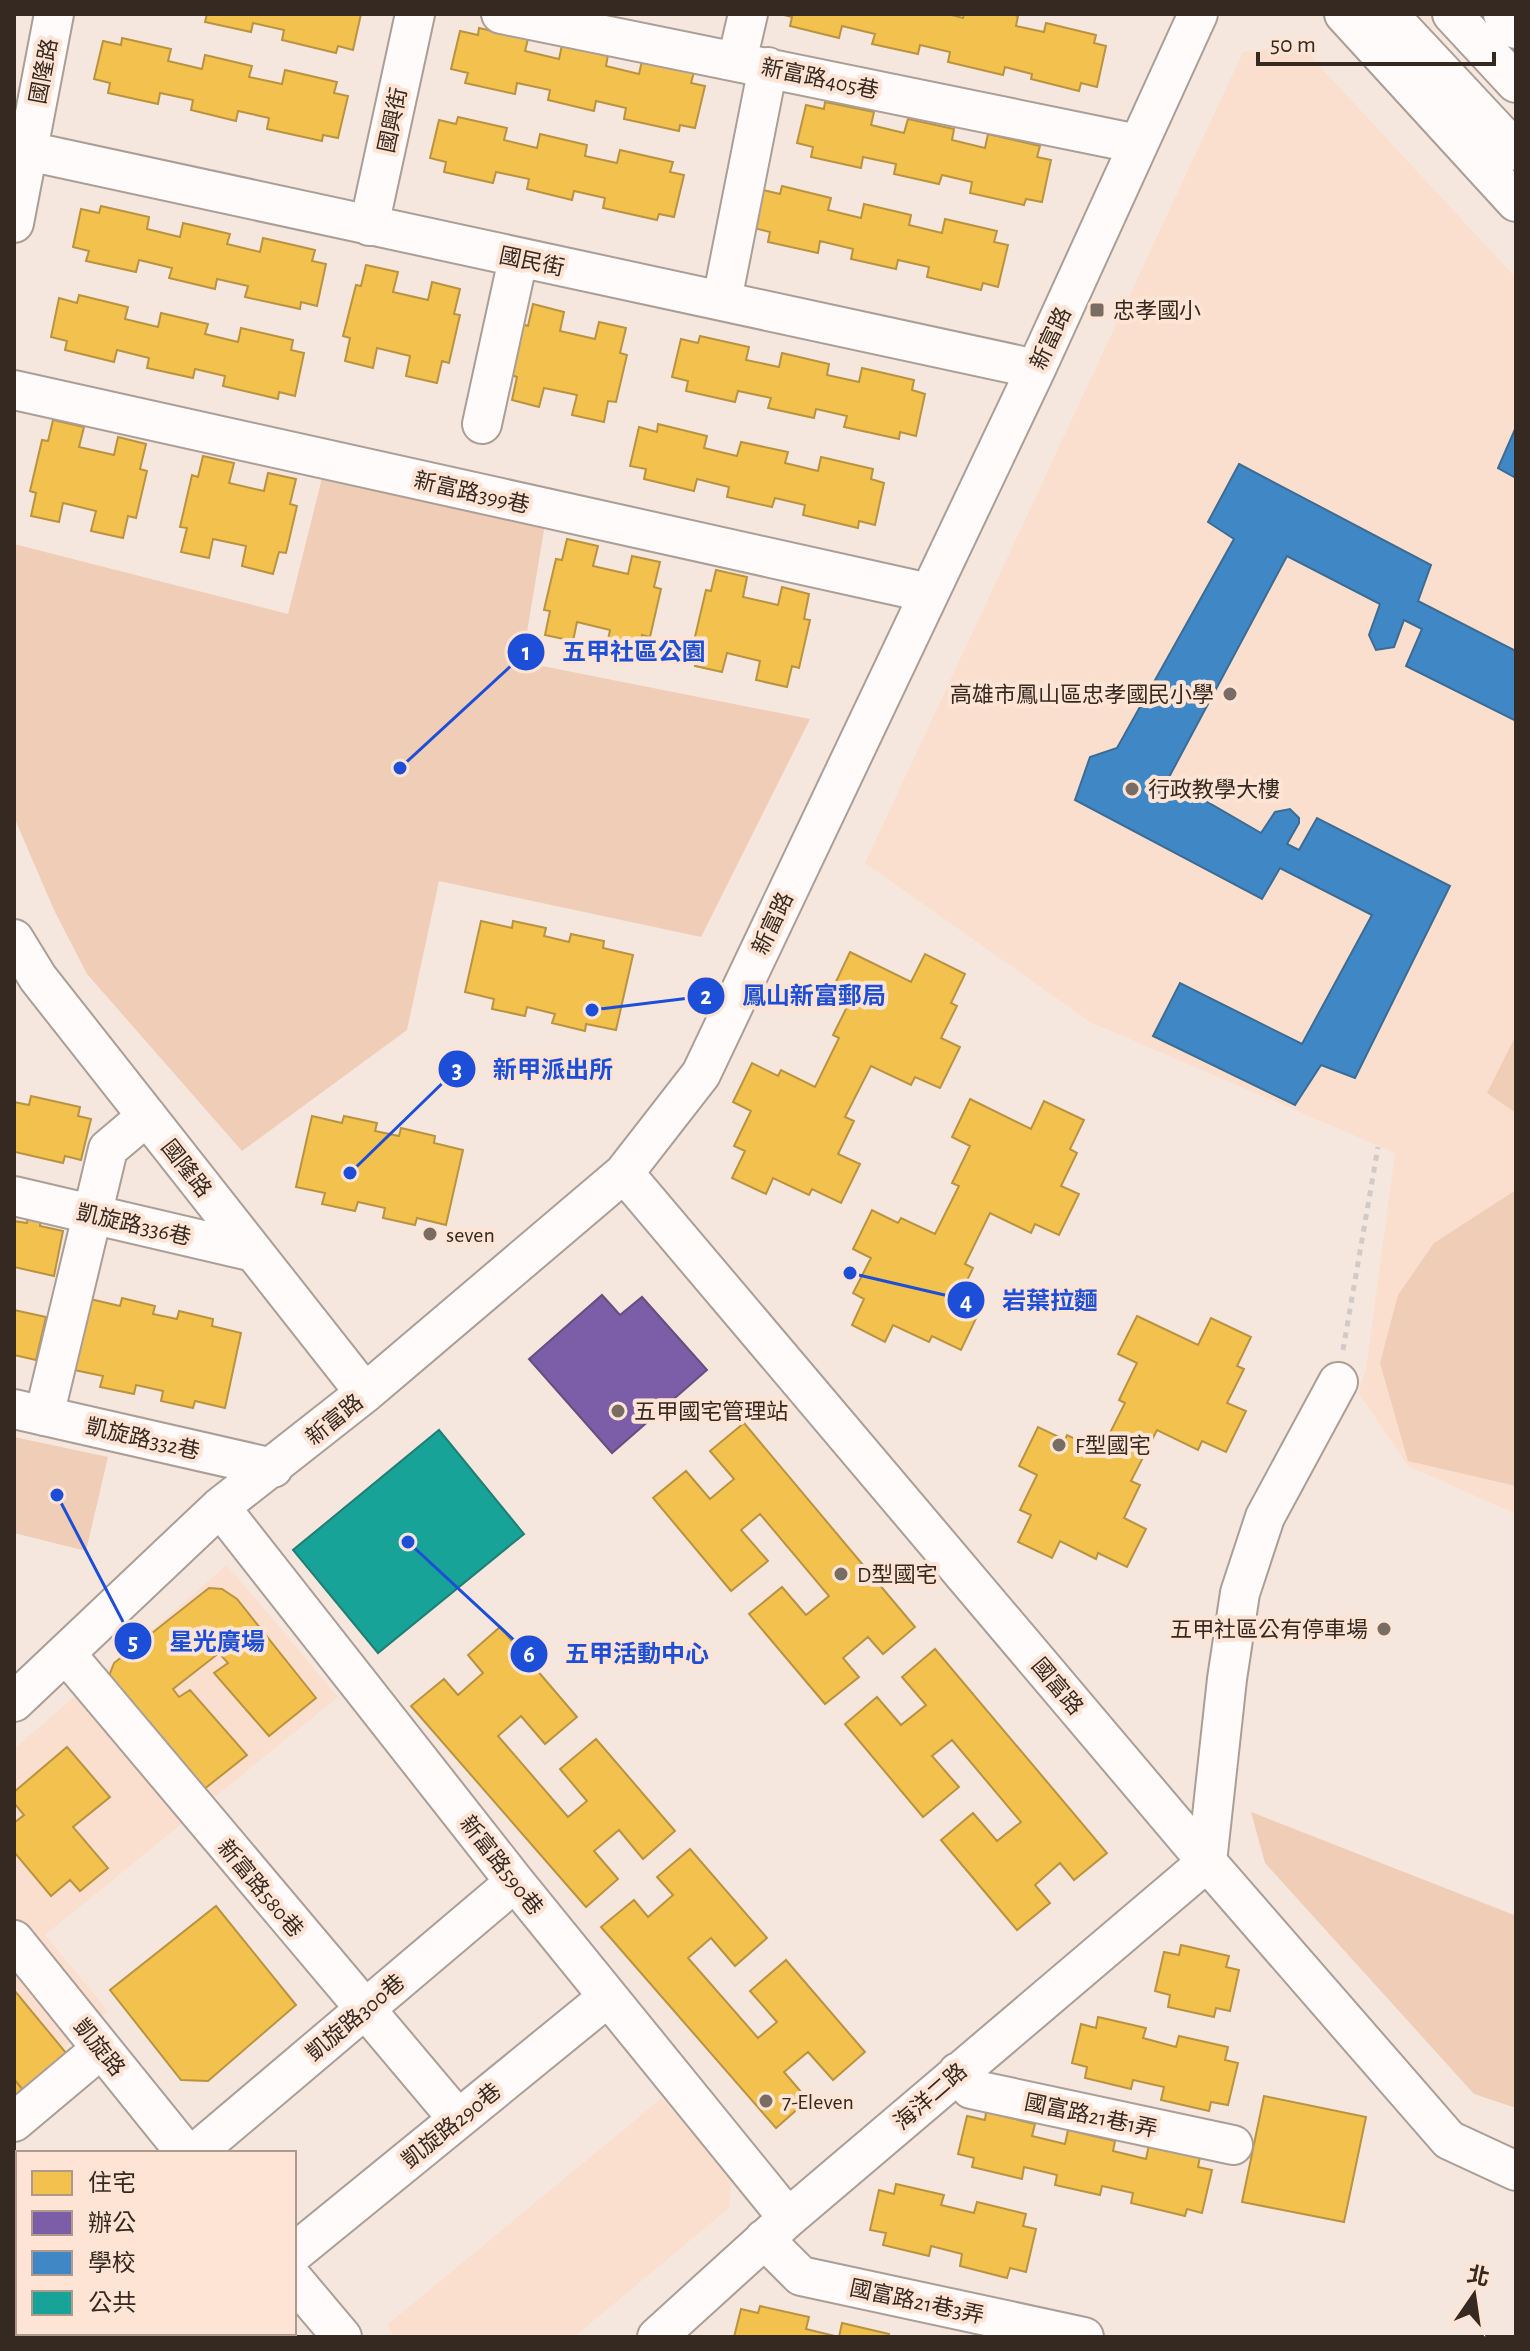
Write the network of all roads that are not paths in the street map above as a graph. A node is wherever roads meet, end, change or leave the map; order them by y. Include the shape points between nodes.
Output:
1 (54, 14) edge
2 (415, 14) edge
3 (501, 14) edge
4 (748, 14) edge
5 (1198, 14) edge
6 (1344, 14) edge
7 (1388, 14) edge
8 (1452, 14) edge
9 (1503, 14) edge
10 (1516, 29) edge
11 (752, 64) junction
12 (1516, 83) edge
13 (1138, 144) junction
14 (21, 150) edge
15 (1516, 151) edge
16 (1516, 202) edge
17 (14, 223) edge
18 (369, 226) junction
19 (518, 259) junction
20 (722, 300) junction
21 (1036, 369) junction
22 (14, 390) edge
23 (482, 424) dead end
24 (929, 593) junction
25 (14, 939) edge
26 (26, 976) edge
27 (147, 1116) junction
28 (624, 1173) junction
29 (14, 1196) edge
30 (92, 1214) junction
31 (254, 1252) junction
32 (1338, 1382) road end
33 (365, 1393) junction
34 (29, 1412) edge
35 (273, 1468) junction
36 (220, 1507) junction
37 (67, 1655) junction
38 (14, 1702) edge
39 (1207, 1862) junction
40 (515, 1882) junction
41 (14, 1940) edge
42 (608, 1997) junction
43 (363, 2010) junction
44 (101, 2049) junction
45 (958, 2072) junction
46 (458, 2119) junction
47 (14, 2122) edge
48 (1233, 2145) dead end
49 (184, 2151) edge
50 (197, 2151) edge
51 (1516, 2171) edge
52 (776, 2229) junction
53 (296, 2251) edge
54 (296, 2282) edge
55 (342, 2337) edge
56 (657, 2337) edge
57 (1084, 2337) edge

1 - 14 street, 國隆路
2 - 18 street, 國興街
3 - 11 street, 新富路405巷
4 - 11 street
5 - 13 street, 新富路
6 - 16 street
7 - 15 street
8 - 12 street
9 - 10 street
11 - 13 street, 新富路405巷
11 - 20 street
13 - 21 street, 新富路
14 - 17 street, 國隆路
14 - 18 street, 國民街
18 - 19 street, 國民街
19 - 20 street, 國民街
19 - 23 street
20 - 21 street, 國民街
21 - 24 street, 新富路
22 - 24 street, 新富路399巷
24 - 28 street, 新富路 via 701,1074
25 - 26 street, 國隆路
26 - 27 street, 國隆路
27 - 30 street via 108,1149
27 - 31 street, 國隆路
28 - 33 street, 新富路
28 - 39 street, 國富路
29 - 30 street, 凱旋路336巷
30 - 31 street, 凱旋路336巷
30 - 34 street
31 - 33 street, 國隆路
32 - 39 street via 1265,1517 1240,1593
33 - 35 street, 新富路
34 - 35 street, 凱旋路332巷
35 - 36 street, 新富路
36 - 37 street, 新富路
36 - 40 street, 新富路590巷
37 - 38 street, 新富路
37 - 43 street, 新富路580巷
39 - 45 street, 海洋二路
39 - 51 street, 國富路 via 1438,2127
40 - 42 street, 新富路590巷
40 - 43 street, 凱旋路300巷
41 - 44 street, 凱旋路
42 - 46 street, 凱旋路290巷
42 - 52 street, 新富路590巷
43 - 46 street, 新富路580巷
43 - 50 street, 凱旋路300巷
44 - 47 street
44 - 49 street, 凱旋路
45 - 48 street, 國富路21巷1弄 via 971,2089
45 - 52 street, 海洋二路
46 - 53 street, 凱旋路290巷
52 - 56 street, 海洋二路
52 - 57 street, 國富路21巷3弄 via 801,2276
54 - 55 street

